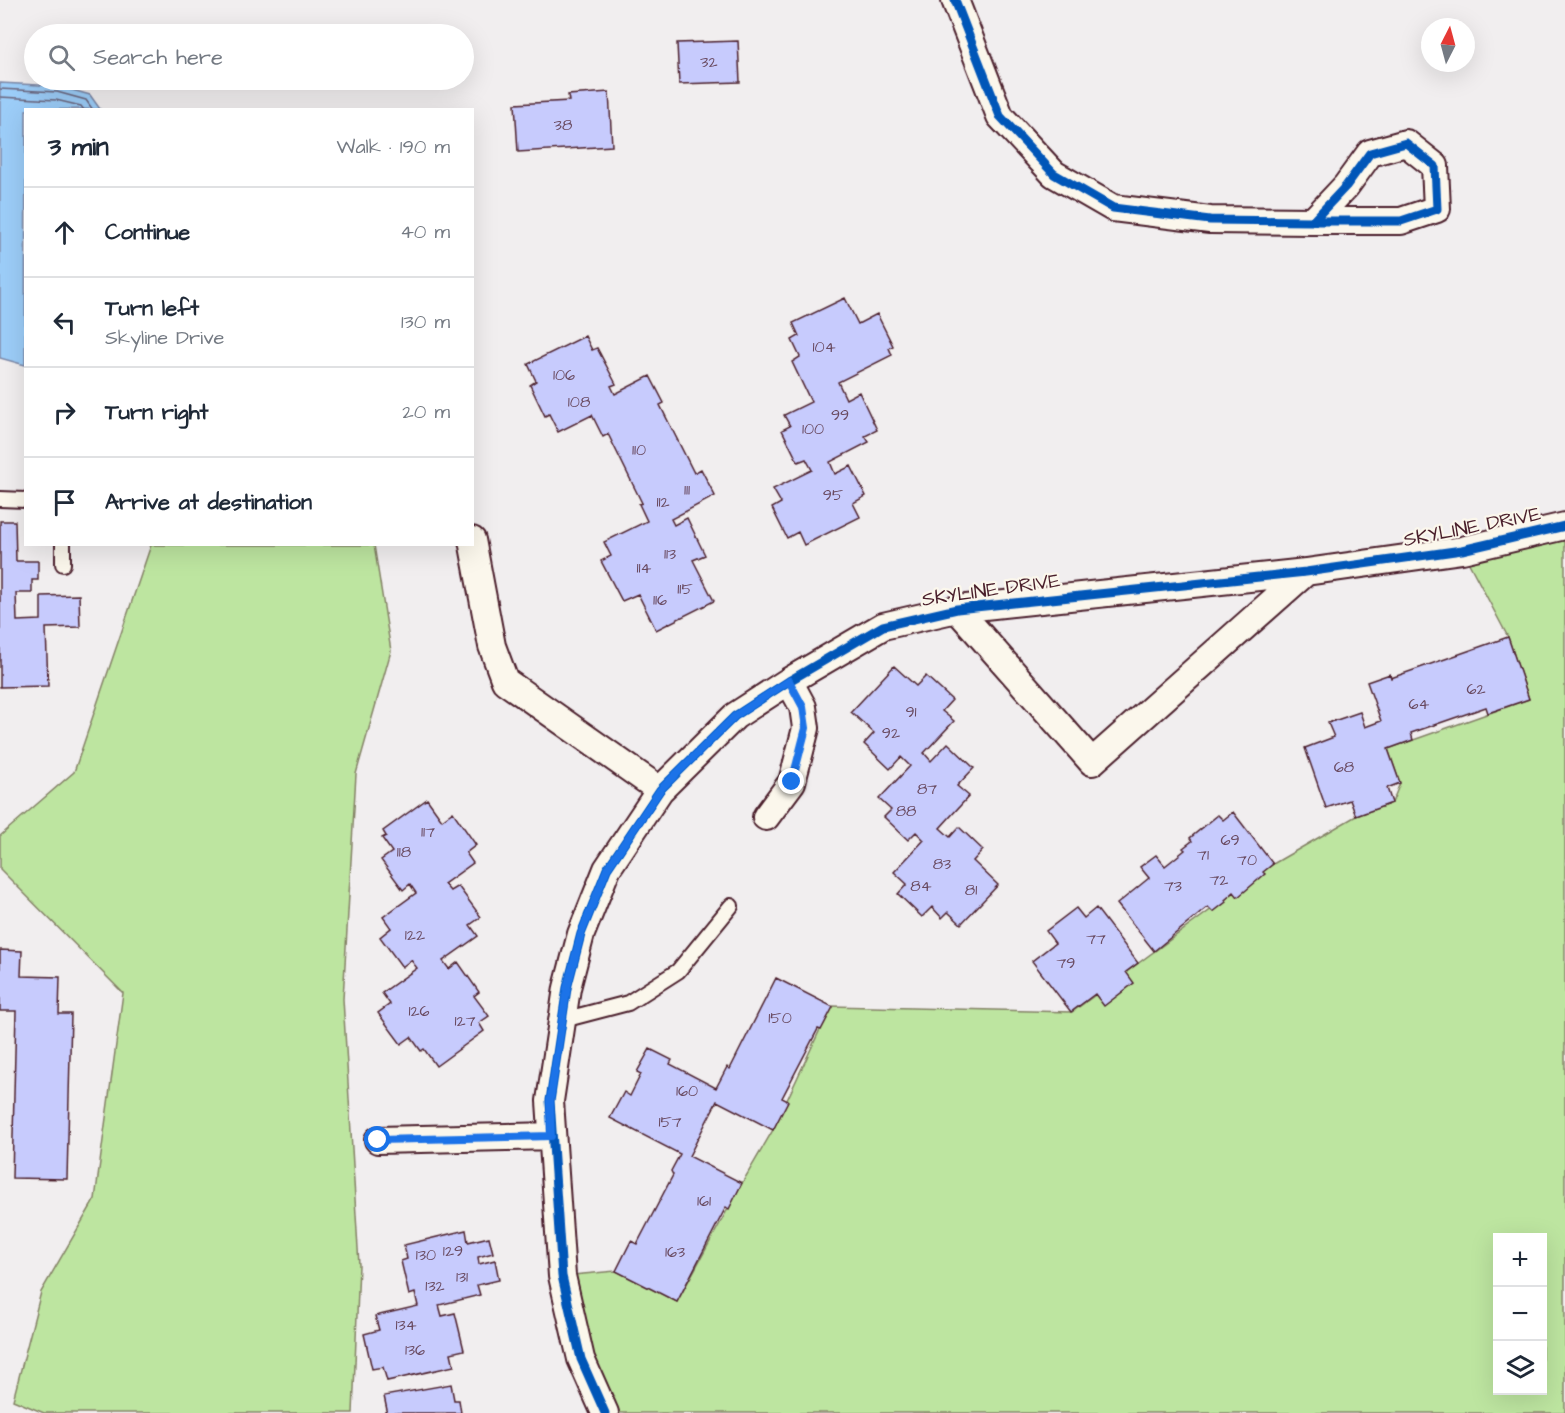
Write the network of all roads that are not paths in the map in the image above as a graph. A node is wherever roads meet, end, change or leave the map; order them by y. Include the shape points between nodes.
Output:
1 (955, 0) edge
2 (1313, 220) junction
3 (0, 499) edge
4 (24, 500) edge
5 (1565, 526) edge
6 (63, 546) edge
7 (473, 546) edge
8 (63, 564) dead end
9 (1306, 572) junction
10 (957, 609) junction
11 (789, 681) junction
12 (660, 790) junction
13 (765, 817) dead end
14 (731, 906) dead end
15 (563, 1020) junction
16 (551, 1136) junction
17 (378, 1140) dead end
18 (605, 1413) edge

1 - 2 street via 1000,116 1054,174 1113,208 1210,220
2 - 2 street via 1401,221 1437,209 1435,166 1406,143 1370,153 1346,186
3 - 4 lane
5 - 9 street, SKYLINE DRIVE via 1462,550
6 - 8 lane
7 - 12 street via 492,646 505,681
9 - 10 street, SKYLINE DRIVE
9 - 10 street via 1092,762
10 - 11 street, SKYLINE DRIVE via 883,626
11 - 12 street, SKYLINE DRIVE via 735,716
11 - 13 street via 803,707 806,728 792,782
12 - 15 street, SKYLINE DRIVE via 607,869 581,934
14 - 15 lane via 678,971 628,1003
15 - 16 street, SKYLINE DRIVE via 550,1101
16 - 17 street
16 - 18 street, SKYLINE DRIVE via 562,1276 581,1359

